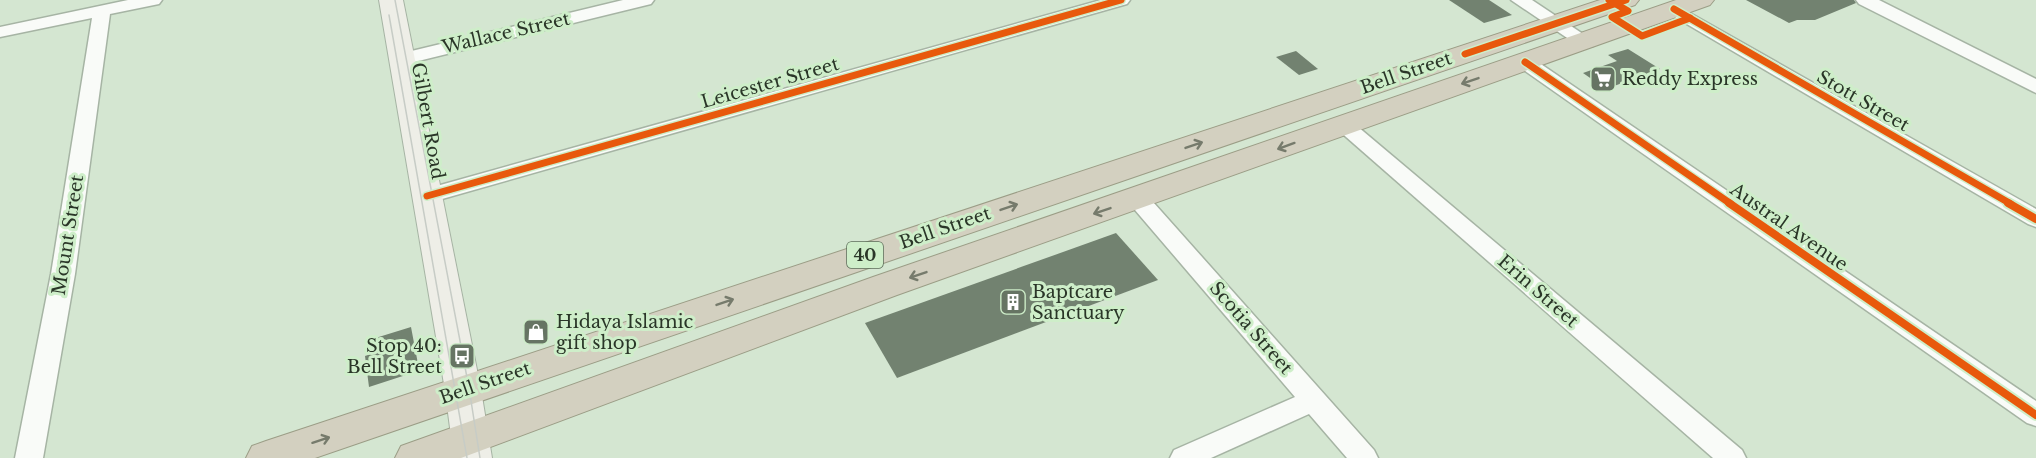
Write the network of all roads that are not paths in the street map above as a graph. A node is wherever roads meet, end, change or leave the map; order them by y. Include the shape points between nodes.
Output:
1 (71, 0) edge
2 (153, 0) edge
3 (391, 0) edge
4 (645, 0) edge
5 (1121, 0) edge
6 (1520, 0) edge
7 (1626, 0) edge
8 (1701, 0) edge
9 (1865, 0) edge
10 (1674, 9) junction
11 (102, 11) junction
12 (67, 18) junction
13 (1557, 23) junction
14 (0, 32) edge
15 (1586, 42) junction
16 (402, 58) junction
17 (1525, 62) junction
18 (2036, 87) edge
19 (1344, 125) junction
20 (427, 196) junction
21 (1137, 198) junction
22 (2036, 219) edge
23 (463, 390) junction
24 (1314, 400) junction
25 (2036, 415) edge
26 (472, 448) edge
27 (29, 458) edge
28 (266, 458) edge
29 (415, 458) edge
30 (1184, 458) edge
31 (1364, 458) edge
32 (1732, 458) edge

1 - 12 street
2 - 11 street
3 - 16 street, Gilbert Road
4 - 16 street, Wallace Street
5 - 20 street, Leicester Street
6 - 13 street
7 - 13 highway, Bell Street / 40
8 - 10 highway, Bell Street / 40
9 - 18 street
10 - 15 highway, Bell Street / 40
10 - 22 street, Stott Street
11 - 12 street
11 - 27 street, Mount Street via 63,274
12 - 14 street
13 - 15 street
23 -> 13 highway, Bell Street / 40
15 - 17 highway, Bell Street / 40
16 - 20 street, Gilbert Road
17 -> 19 highway, Bell Street / 40
17 - 25 street, Austral Avenue
19 -> 21 highway, Bell Street / 40
19 - 32 street, Erin Street
20 - 23 street, Gilbert Road
21 - 24 street, Scotia Street
21 -> 26 highway, Bell Street / 40 via 885,286
23 - 26 street, Gilbert Road
28 -> 23 highway, Bell Street / 40
24 - 30 street
24 - 31 street, Scotia Street
26 - 29 highway, Bell Street / 40

